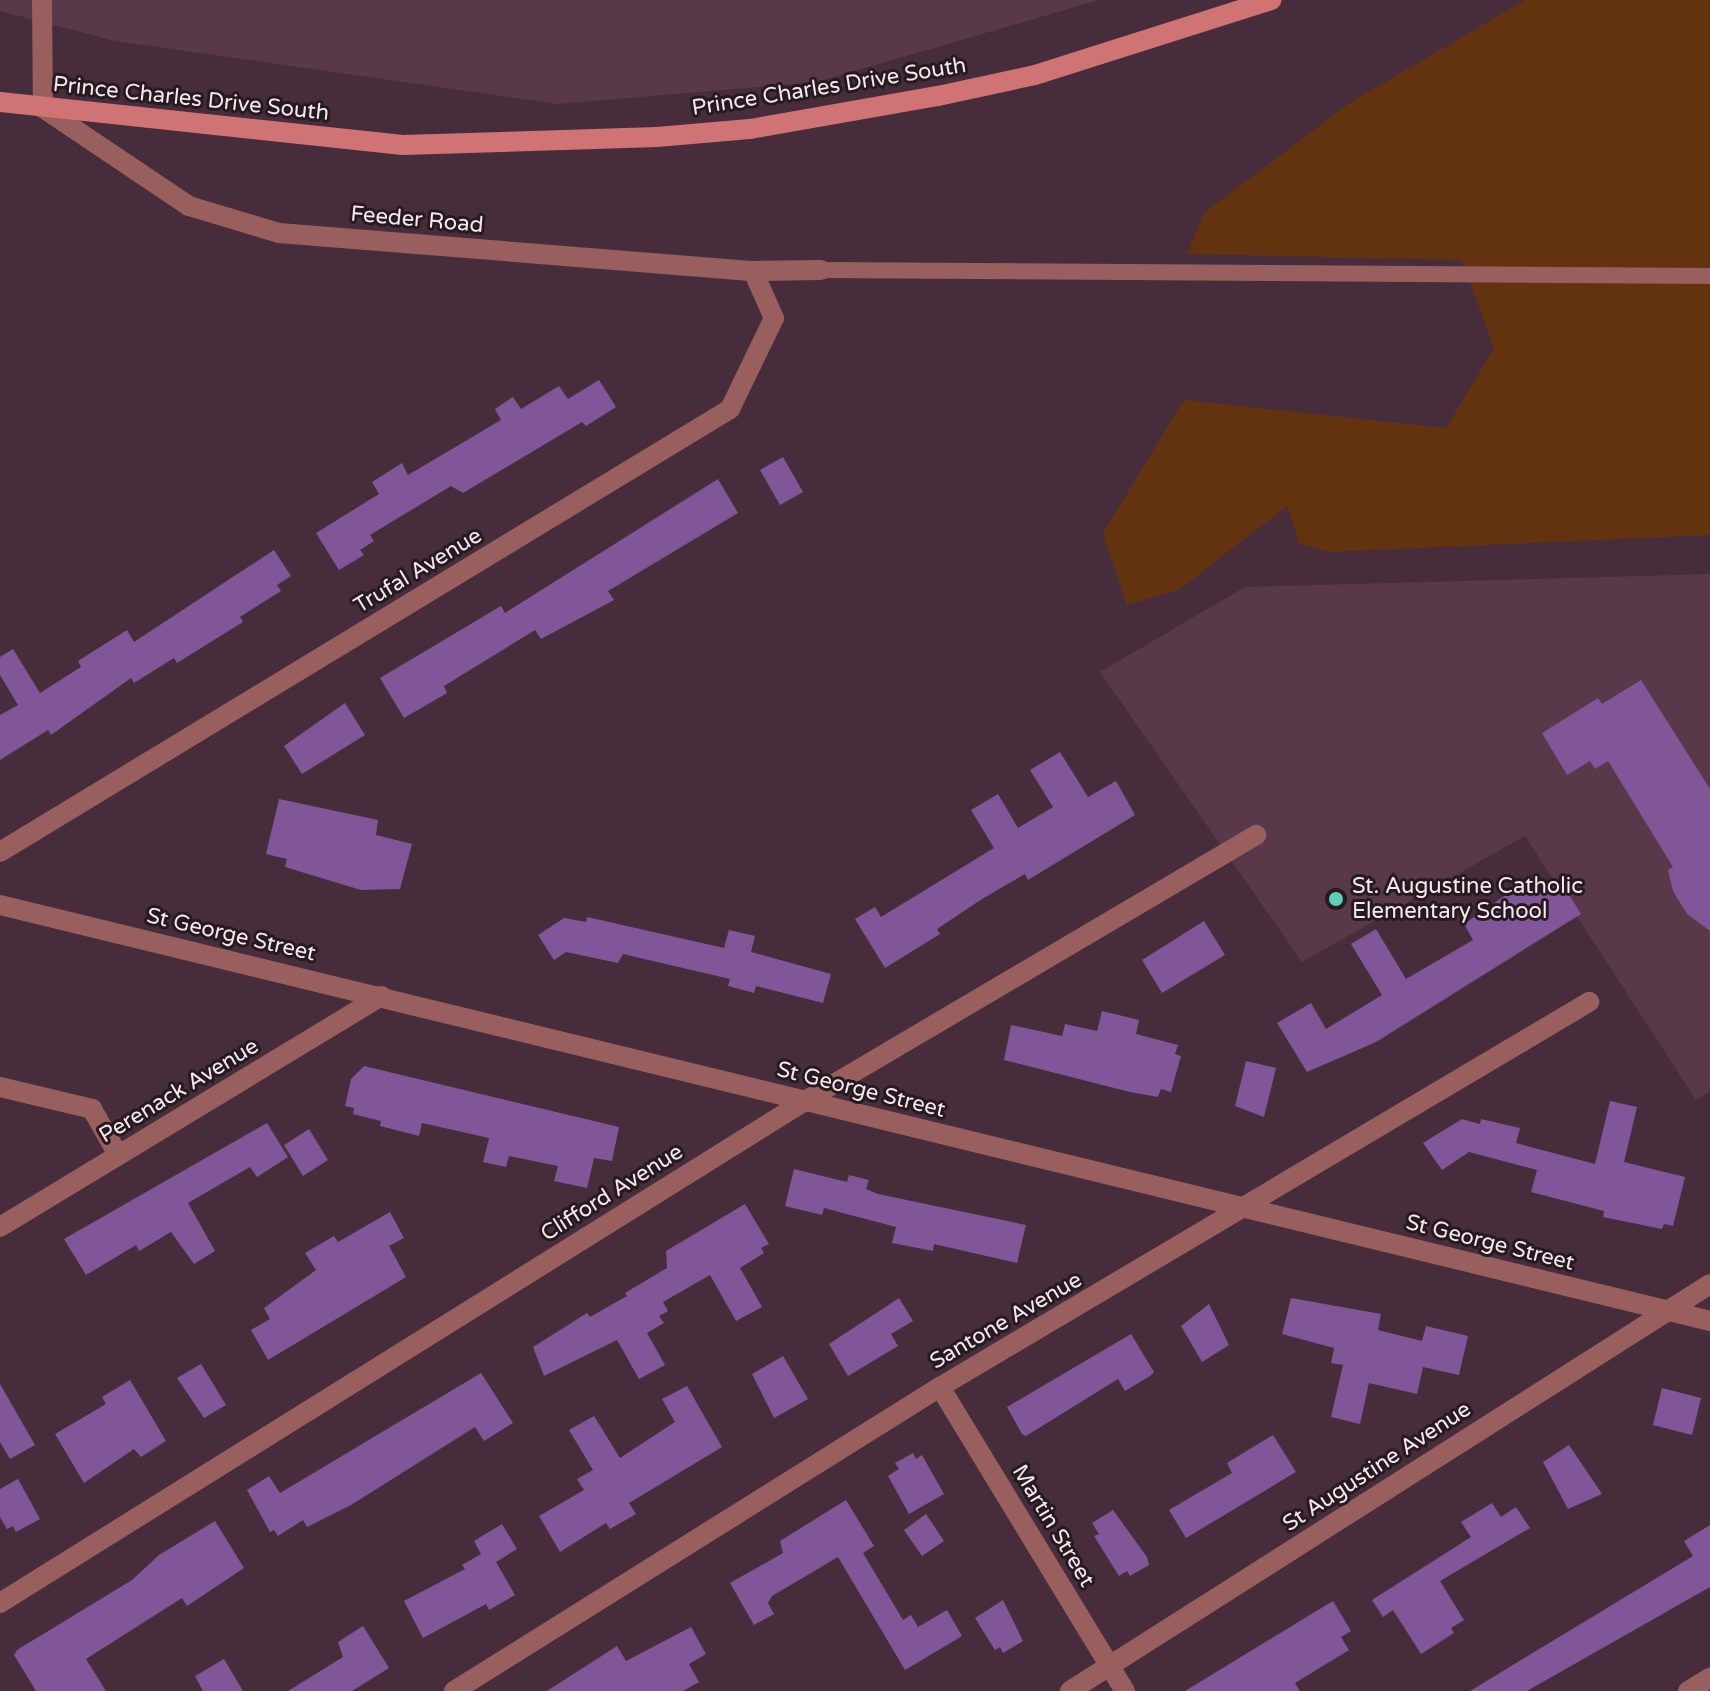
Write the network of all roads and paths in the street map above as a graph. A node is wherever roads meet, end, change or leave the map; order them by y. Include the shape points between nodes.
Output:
1 (42, 0) edge
2 (1271, 0) edge
3 (0, 102) edge
4 (43, 108) junction
5 (821, 270) joint
6 (753, 271) junction
7 (1710, 276) edge
8 (1256, 835) dead end
9 (0, 852) edge
10 (0, 905) edge
11 (382, 996) junction
12 (1589, 1002) dead end
13 (0, 1087) edge
14 (805, 1101) junction
15 (118, 1155) junction
16 (1246, 1209) junction
17 (0, 1227) edge
18 (1710, 1284) edge
19 (1667, 1311) junction
20 (1710, 1321) edge
21 (940, 1387) junction
22 (0, 1603) edge
23 (1110, 1666) junction
24 (1710, 1678) edge
25 (454, 1691) edge
26 (1070, 1691) edge
27 (1125, 1691) edge
28 (1688, 1691) edge

1 - 4 street
2 - 4 main road, Prince Charles Drive South via 1035,75 750,129 403,145
3 - 4 main road, Prince Charles Drive South
4 - 6 street, Feeder Road via 189,206 279,233
5 - 6 street, Feeder Road
5 - 7 lane
6 - 9 street, Trufal Avenue via 774,318 730,409
8 - 14 street, Clifford Avenue
10 - 11 street, St George Street
11 - 14 street, St George Street
11 - 15 street, Perenack Avenue
12 - 16 street, Santone Avenue
13 - 15 street via 92,1109
14 - 16 street, St George Street
14 - 22 street, Clifford Avenue
15 - 17 street, Perenack Avenue
16 - 19 street, St George Street
16 - 21 street, Santone Avenue
18 - 19 street, St Augustine Avenue
19 - 20 street, St George Street
19 - 23 street, St Augustine Avenue
21 - 23 street, Martin Street
21 - 25 street, Santone Avenue
23 - 26 street, St Augustine Avenue
23 - 27 street, Martin Street
24 - 28 street

